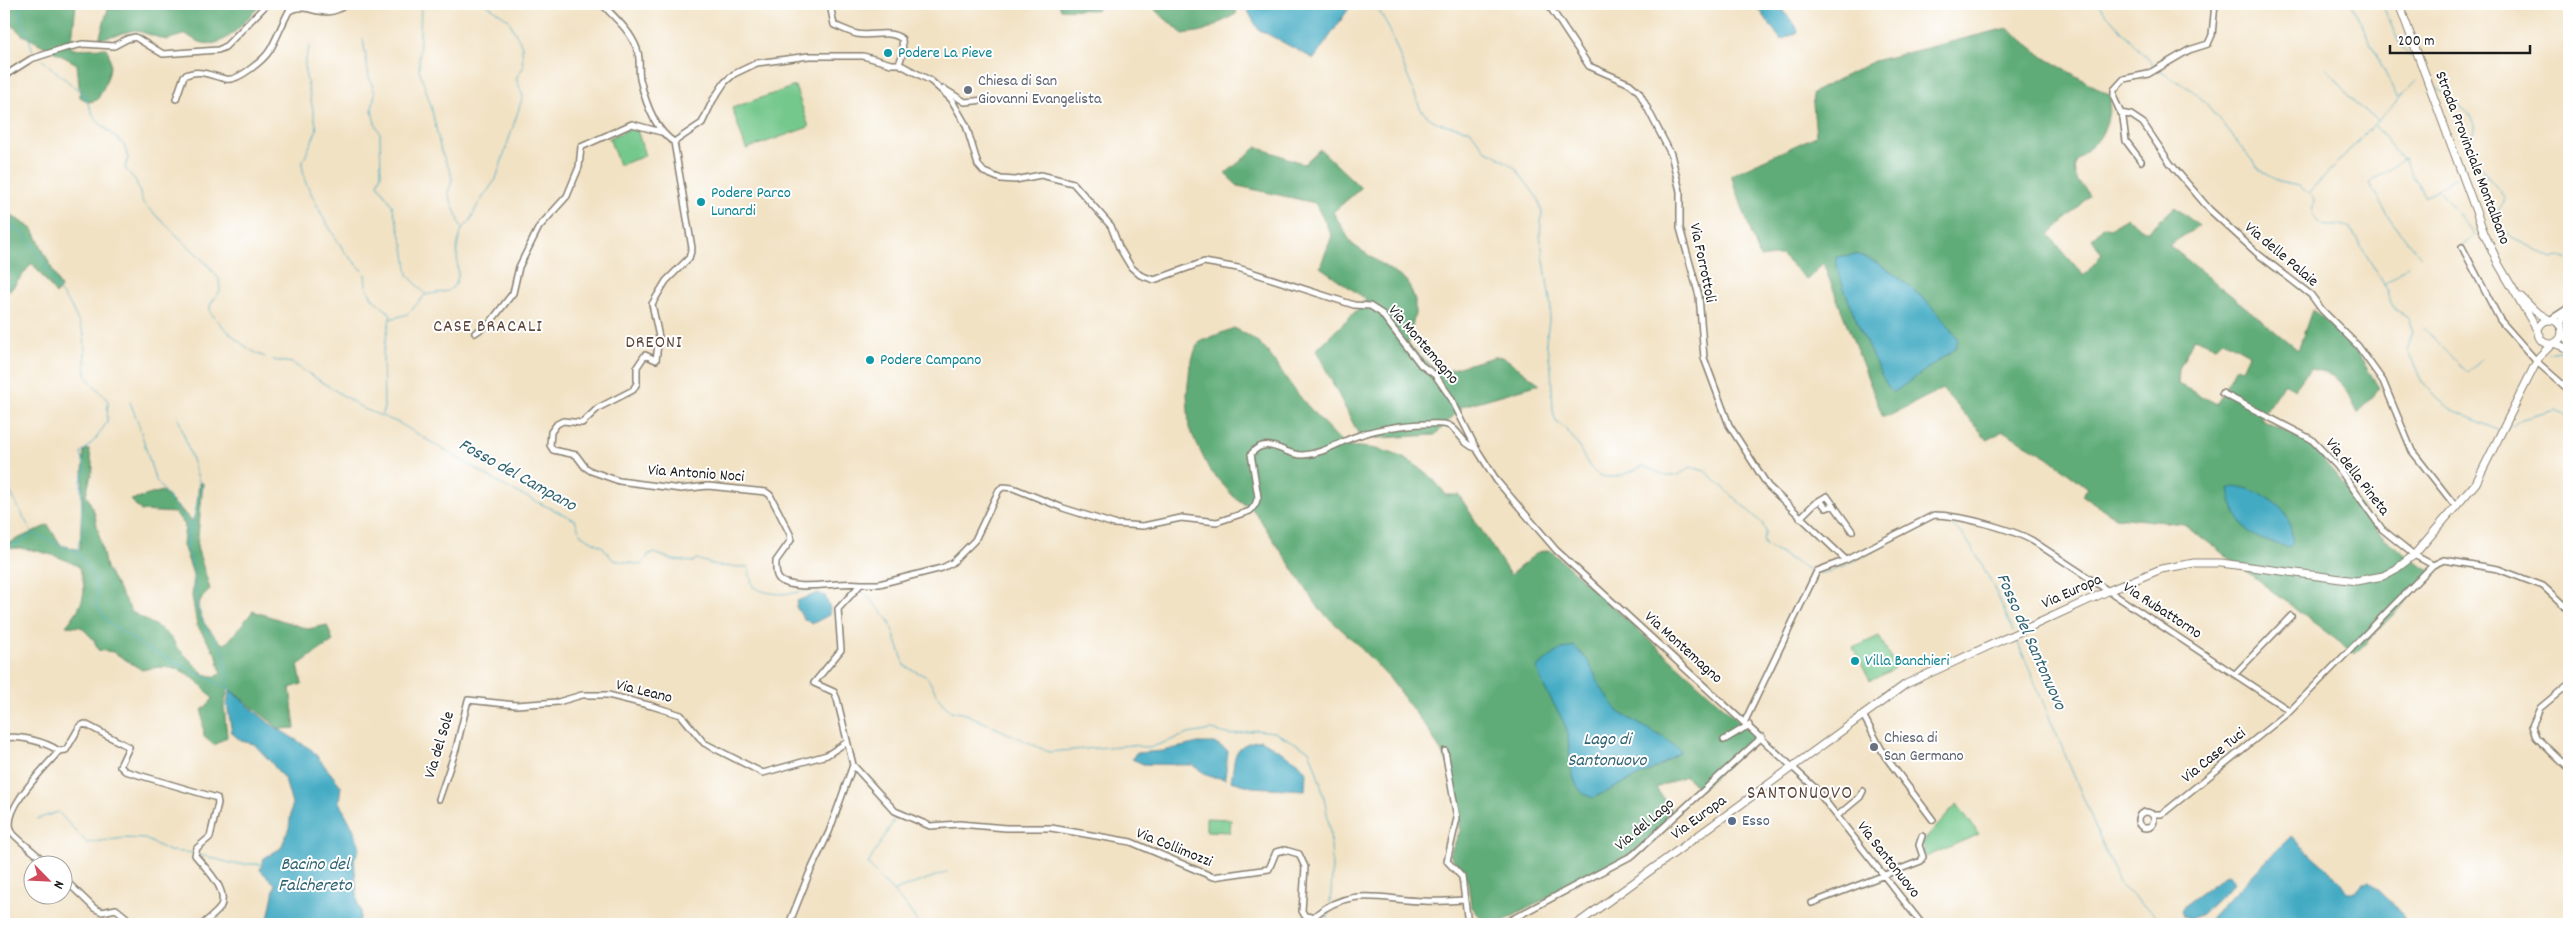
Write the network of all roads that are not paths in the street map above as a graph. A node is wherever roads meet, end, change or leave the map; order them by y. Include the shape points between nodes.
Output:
1 (267, 4) edge
2 (346, 4) edge
3 (602, 4) edge
4 (830, 4) edge
5 (1548, 4) edge
6 (2215, 4) edge
7 (2399, 4) edge
8 (899, 64) junction
9 (4, 76) edge
10 (931, 81) junction
11 (176, 99) dead end
12 (984, 100) dead end
13 (2120, 113) junction
14 (661, 132) junction
15 (674, 142) junction
16 (2141, 161) dead end
17 (2462, 247) dead end
18 (2515, 290) junction
19 (2568, 308) edge
20 (2550, 319) junction
21 (2559, 325) junction
22 (476, 333) dead end
23 (2562, 333) junction
24 (2540, 337) junction
25 (2569, 341) edge
26 (2553, 345) junction
27 (2569, 349) edge
28 (2538, 359) junction
29 (2569, 390) edge
30 (2222, 393) dead end
31 (1476, 448) junction
32 (1820, 500) junction
33 (1834, 504) junction
34 (2456, 507) junction
35 (1800, 518) junction
36 (1852, 531) dead end
37 (2414, 555) junction
38 (1846, 560) junction
39 (2433, 565) junction
40 (861, 584) junction
41 (2108, 591) junction
42 (2569, 610) edge
43 (2291, 616) dead end
44 (2235, 674) junction
45 (2569, 684) edge
46 (468, 700) joint
47 (2290, 711) junction
48 (1863, 715) junction
49 (1747, 723) junction
50 (1762, 737) junction
51 (4, 738) edge
52 (1724, 740) dead end
53 (847, 742) junction
54 (59, 751) junction
55 (1445, 751) dead end
56 (853, 765) junction
57 (1793, 766) junction
58 (2569, 769) edge
59 (1863, 791) dead end
60 (439, 798) dead end
61 (2152, 814) dead end
62 (1837, 816) junction
63 (1933, 820) dead end
64 (1922, 836) dead end
65 (40, 856) edge
66 (1884, 876) junction
67 (72, 887) edge
68 (1463, 900) junction
69 (1812, 903) dead end
70 (1580, 923) edge
71 (129, 924) edge
72 (203, 924) edge
73 (789, 924) edge
74 (1468, 924) edge
75 (1502, 924) edge
76 (1922, 924) edge

1 - 9 street via 225,47 218,50 163,54 135,37 114,46 83,44 65,48 31,59
2 - 11 street via 327,12 305,6 294,7 269,52 240,76 231,80 200,72 189,74 182,81
3 - 14 street via 627,29 636,47 640,56 640,79
4 - 8 street via 834,24 843,29 865,35 892,33 902,39 903,53
5 - 35 street, Via Forrottoli via 1589,66 1630,84 1639,92 1667,146 1679,182 1680,228 1699,296 1707,368 1728,425 1741,446 1768,486
6 - 13 street via 2208,44 2189,50 2156,69 2119,82 2114,94
7 - 18 main road, Strada Provinciale Montalbano via 2484,233
8 - 10 street, Via Montemagno
8 - 15 street, Via Montemagno via 863,56 809,56 756,63 725,82 702,123
10 - 12 street via 965,102
10 - 31 street, Via Montemagno via 951,99 966,125 978,165 984,172 1001,180 1041,174 1074,183 1111,226 1118,247 1140,275 1154,280 1204,262 1238,268 1381,312 1421,365 1435,375 1445,389
13 - 16 street via 2126,141
13 - 34 street, Via delle Palaie via 2131,115 2143,123 2170,163 2210,210 2258,254 2311,295 2358,346 2383,382 2412,451
14 - 15 street
14 - 22 street via 632,124 581,148 580,167 567,196 539,226 519,267 513,293 489,324
15 - 40 street, Via Antonio Noci via 692,248 689,258 666,281 652,304 659,337 656,360 645,354 637,368 637,383 633,390 598,408 586,421 557,424 550,445 553,450 576,454 585,468 619,481 681,489 708,486 766,492 790,534 788,547 776,561 780,580 798,586
17 - 28 street via 2500,320
18 - 20 main road, Strada Provinciale Montalbano via 2535,311
18 - 24 main road, Strada Provinciale Montalbano
19 - 20 street
19 - 21 street
20 - 21 main road, Strada Provinciale Montalbano
20 - 24 main road via 2540,325
21 - 23 main road, Strada Provinciale Montalbano
23 - 25 main road, Strada Provinciale Montalbano
23 - 26 main road
24 - 26 main road, Strada Provinciale Montalbano
24 - 28 main road
26 - 27 main road, Strada Provinciale Montalbano
26 - 28 main road
28 - 29 street
28 - 34 main road, Via Europa via 2481,476
30 - 37 street, Via della Pineta via 2311,439 2337,466 2382,529
31 - 40 street via 1468,446 1453,428 1443,424 1362,434 1336,447 1304,455 1272,445 1264,446 1251,454 1258,496 1250,511 1217,522 1181,518 1143,526 1114,524 1003,487 975,540 952,563 879,584
31 - 49 street, Via Montemagno via 1497,481 1556,550
32 - 33 street via 1827,496
32 - 33 street via 1826,508
32 - 35 street
33 - 36 street
34 - 37 main road, Via Europa
35 - 38 street, Via Forrottoli
37 - 39 street
37 - 41 main road, Via Europa via 2396,569 2370,580 2342,580 2194,562 2161,569
38 - 41 street, Via Rubattorno via 1932,516 1949,516 2022,535
38 - 49 street, Via Rubattorno via 1816,573
39 - 42 street via 2444,560 2498,569 2543,586
39 - 47 street
40 - 53 street via 838,609 841,650 814,683 834,692
41 - 44 street, Via Rubattorno
41 - 48 main road, Via Europa via 1916,678
43 - 44 street
44 - 47 street, Via Rubattorno
45 - 58 street via 2540,708 2532,726 2536,737
46 - 53 street, Via Leano via 516,705 558,702 582,695 608,695 681,715 704,743 763,772 827,755
46 - 60 street, Via del Sole
47 - 61 street, Via Case Tuci via 2166,811
48 - 57 main road, Via Europa
48 - 63 street via 1885,756
49 - 50 street, Via Montemagno
49 - 52 street
50 - 57 street, Via Montemagno
50 - 75 street, Via del Lago via 1633,855
51 - 54 street via 32,741
53 - 56 street
54 - 65 street via 26,790 11,820 11,831 17,840
54 - 72 street via 66,750 80,726 85,724 129,747 120,766 125,771 217,798 210,837 197,848 195,855 222,890 222,902 219,910
55 - 68 street via 1457,818 1447,861 1462,877
56 - 68 street, Via Collimozzi via 895,811 930,826 1046,828 1131,842 1199,873 1219,878 1269,869 1276,852 1292,851 1298,854 1305,867 1302,911 1305,916 1313,916 1329,905 1361,895 1424,902
56 - 73 street via 829,832
57 - 62 street, Via Santonuovo via 1814,786
57 - 70 main road, Via Europa
59 - 62 street
62 - 66 street, Via Santonuovo
64 - 66 street via 1919,842 1922,860
66 - 69 street
66 - 76 street, Via Santonuovo
67 - 71 street via 102,912 116,909
68 - 74 street

